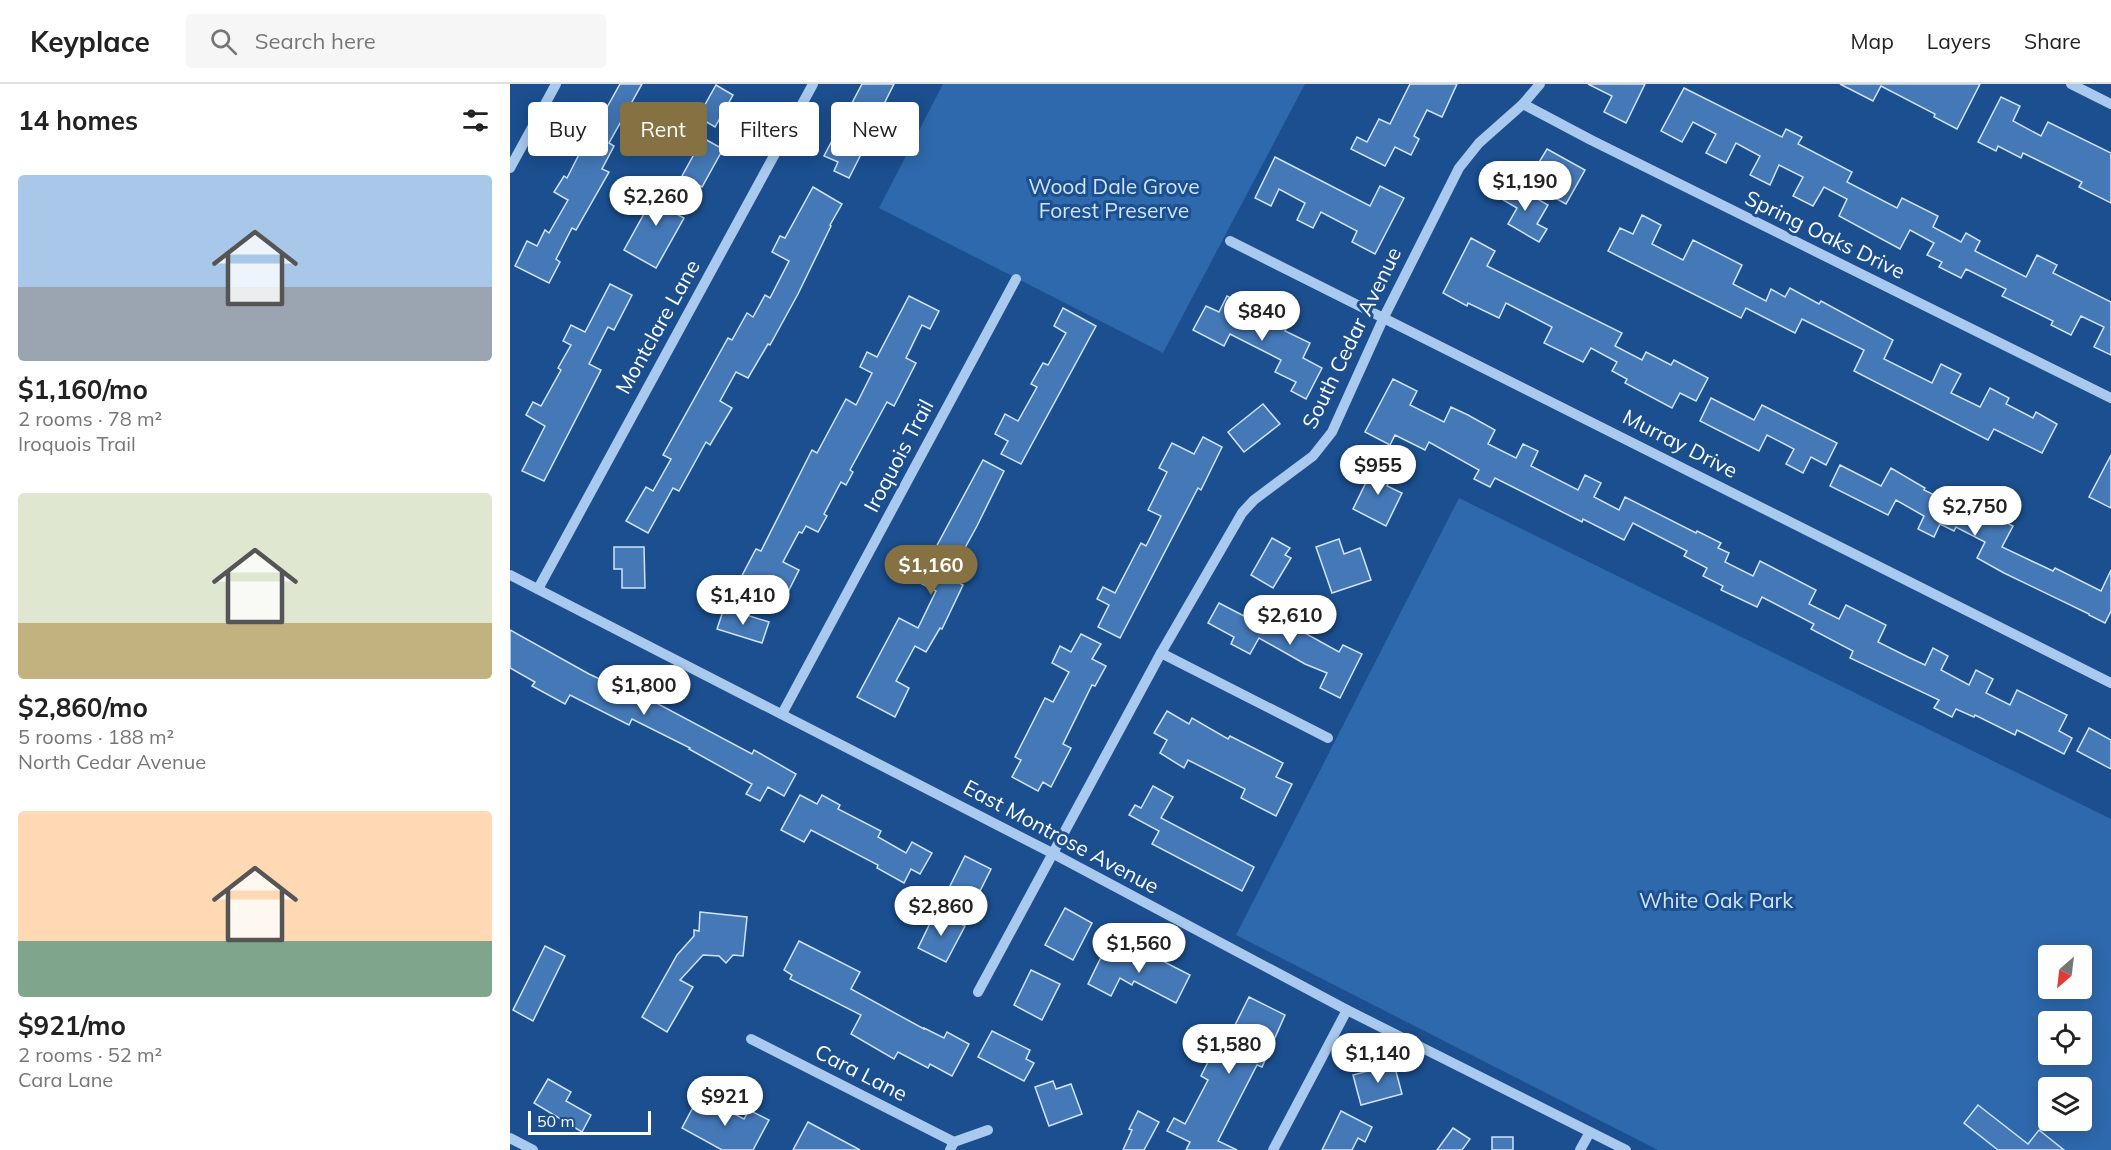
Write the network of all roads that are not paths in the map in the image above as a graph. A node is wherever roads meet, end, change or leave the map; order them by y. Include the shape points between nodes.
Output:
1 (556, 84) edge
2 (813, 84) edge
3 (1540, 84) edge
4 (2071, 84) edge
5 (1523, 104) junction
6 (2111, 104) edge
7 (510, 168) edge
8 (1230, 240) dead end
9 (1016, 279) dead end
10 (1384, 317) junction
11 (2111, 398) edge
12 (510, 575) edge
13 (538, 588) junction
14 (1161, 653) junction
15 (2111, 683) edge
16 (782, 714) junction
17 (1328, 738) dead end
18 (1052, 853) junction
19 (978, 992) dead end
20 (1347, 1010) junction
21 (751, 1039) dead end
22 (988, 1130) dead end
23 (1590, 1132) junction
24 (510, 1138) edge
25 (952, 1146) edge
26 (532, 1150) edge
27 (1273, 1150) edge
28 (1580, 1150) edge
29 (1626, 1150) edge

1 - 7 street
2 - 13 street, Montclare Lane
3 - 5 street, South Cedar Avenue
4 - 6 street
5 - 10 street, South Cedar Avenue via 1479,143 1459,168
5 - 11 street, Spring Oaks Drive
8 - 10 street, Murray Drive
9 - 16 street, Iroquois Trail
10 - 14 street, South Cedar Avenue via 1332,432 1313,456 1242,513
10 - 15 street, Murray Drive
12 - 13 street, East Montrose Avenue
13 - 16 street, East Montrose Avenue
14 - 17 street
14 - 18 street, South Cedar Avenue
16 - 18 street, East Montrose Avenue
18 - 19 street, South Cedar Avenue
18 - 20 street, East Montrose Avenue
20 - 23 street, East Montrose Avenue
20 - 27 street
21 - 25 street, Cara Lane
22 - 25 street, Cara Lane
23 - 28 street
23 - 29 street, East Montrose Avenue
24 - 26 street

